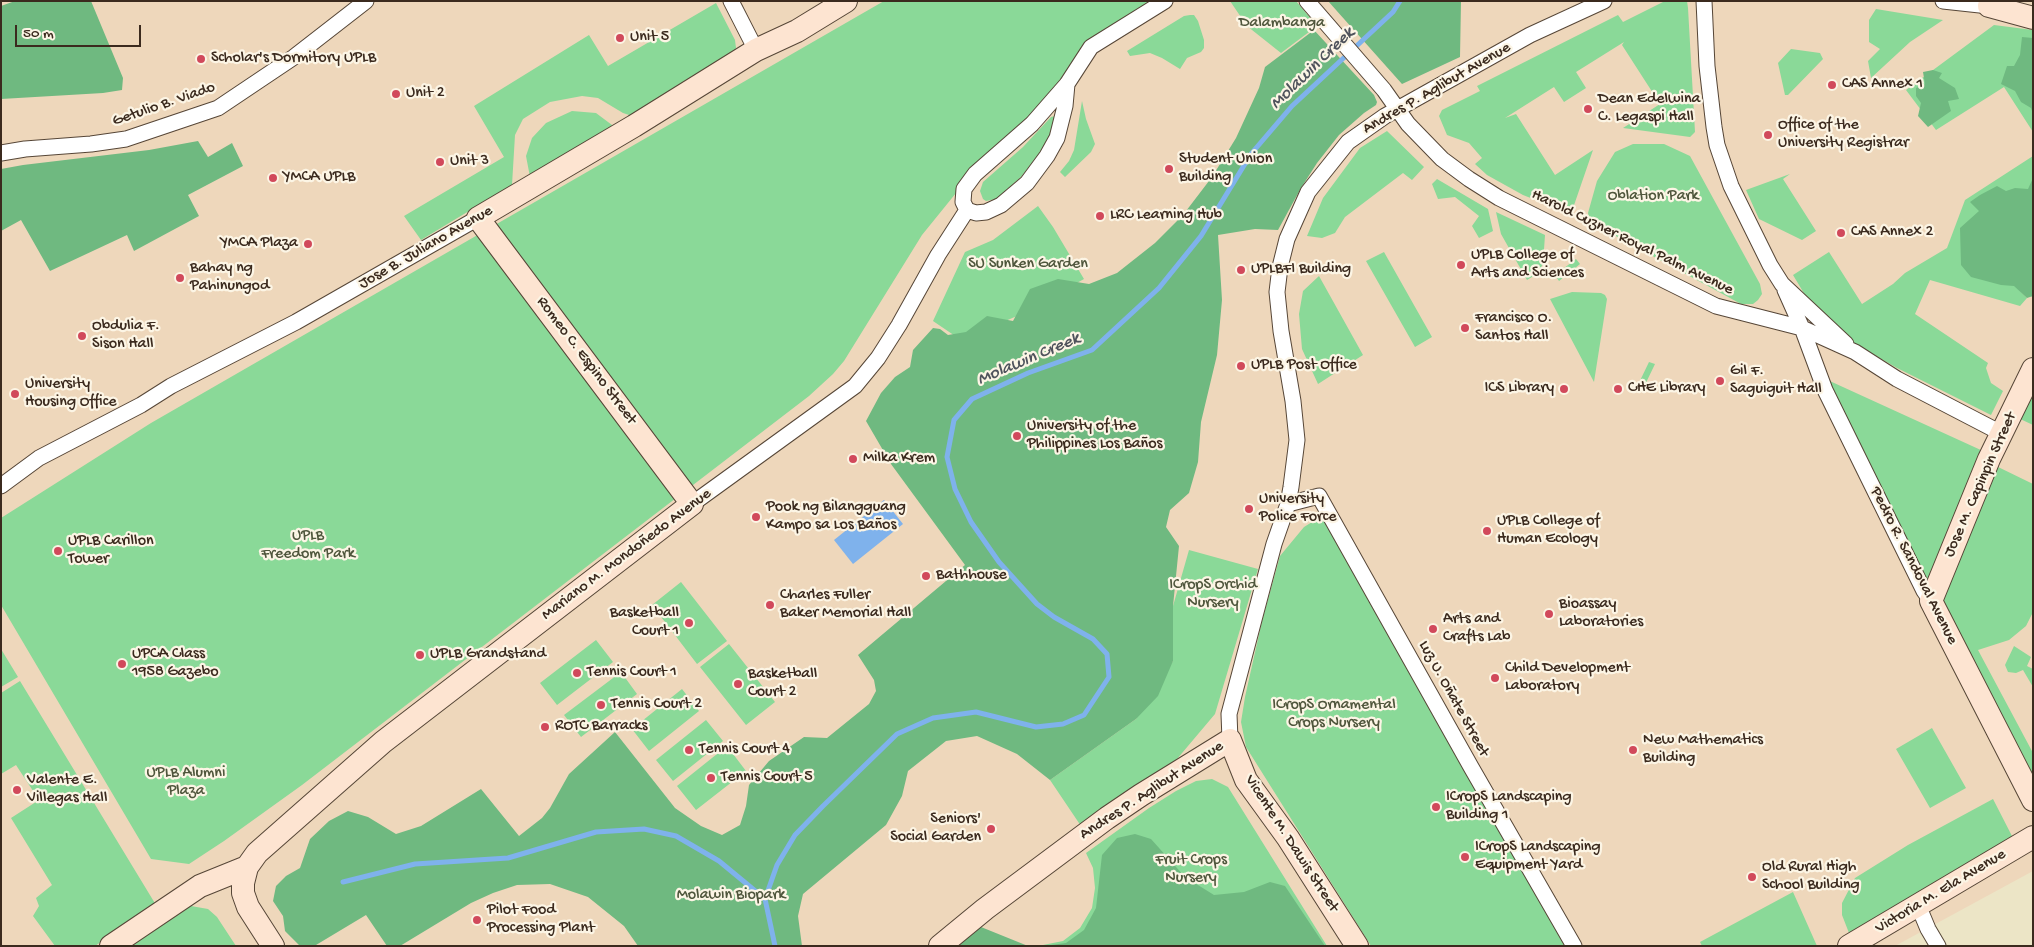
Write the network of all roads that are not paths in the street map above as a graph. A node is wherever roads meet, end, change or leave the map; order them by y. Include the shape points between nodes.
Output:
1 (366, 1) edge
2 (731, 1) edge
3 (846, 1) edge
4 (1165, 1) edge
5 (1307, 1) edge
6 (1604, 1) edge
7 (1704, 1) edge
8 (1943, 1) edge
9 (1992, 4) edge
10 (2033, 18) edge
11 (756, 50) junction
12 (1067, 84) junction
13 (1397, 109) junction
14 (1, 154) edge
15 (967, 210) junction
16 (478, 218) junction
17 (1782, 284) junction
18 (1802, 328) junction
19 (1855, 352) junction
20 (2033, 370) edge
21 (2001, 433) junction
22 (1, 486) edge
23 (692, 504) junction
24 (1288, 504) junction
25 (1931, 601) junction
26 (1230, 740) junction
27 (2033, 800) edge
28 (2033, 837) edge
29 (245, 875) junction
30 (1918, 905) junction
31 (111, 946) edge
32 (273, 946) edge
33 (940, 946) edge
34 (1357, 946) edge
35 (1574, 946) edge
36 (1849, 946) edge
37 (1938, 946) edge

1 - 14 street, Getulio B. Viado via 294,57 218,108 126,139
2 - 11 street
3 - 11 street, Jose B. Juliano Avenue via 797,31
4 - 12 street via 1091,47
5 - 13 street, Harold Cuzner Royal Palm Avenue
6 - 13 street, Andres P. Aglibut Avenue via 1530,35
7 - 17 street via 1707,66 1717,145 1731,186
8 - 9 street
9 - 10 street
11 - 16 street, Jose B. Juliano Avenue
12 - 15 street via 1032,124 975,174 964,189 963,202
12 - 15 street via 1057,138 1026,183 986,212
13 - 18 street, Harold Cuzner Royal Palm Avenue via 1442,159 1499,198 1716,306
13 - 24 street, Andres P. Aglibut Avenue via 1348,142 1329,164 1308,192 1285,245 1278,292 1297,440
15 - 23 street, Mariano M. Mondoñedo Avenue via 899,325 856,386
16 - 22 street, Jose B. Juliano Avenue via 296,322 185,378 40,458
16 - 23 street, Romeo C. Espino Street
17 - 18 street, Pedro R. Sandoval Avenue
17 - 19 street
18 - 19 street, Harold Cuzner Royal Palm Avenue
18 - 25 street, Pedro R. Sandoval Avenue via 1825,390
19 - 21 street, Harold Cuzner Royal Palm Avenue via 1897,379
20 - 21 street, Jose M. Capinpin Street
21 - 25 street, Jose M. Capinpin Street
23 - 29 street, Mariano M. Mondoñedo Avenue via 383,742 257,853
24 - 26 street, Andres P. Aglibut Avenue via 1274,544 1229,714
24 - 35 street, Luz U. Oñate Street via 1320,496
25 - 27 street, Pedro R. Sandoval Avenue
26 - 33 street, Andres P. Aglibut Avenue via 1107,818
26 - 34 street, Vicente M. Dawis Street via 1246,780 1288,838
28 - 30 street, Victoria M. Ela Avenue
29 - 31 street, Mariano M. Mondoñedo Avenue via 200,886
29 - 32 street via 243,893 248,907
30 - 36 street, Victoria M. Ela Avenue
30 - 37 street

